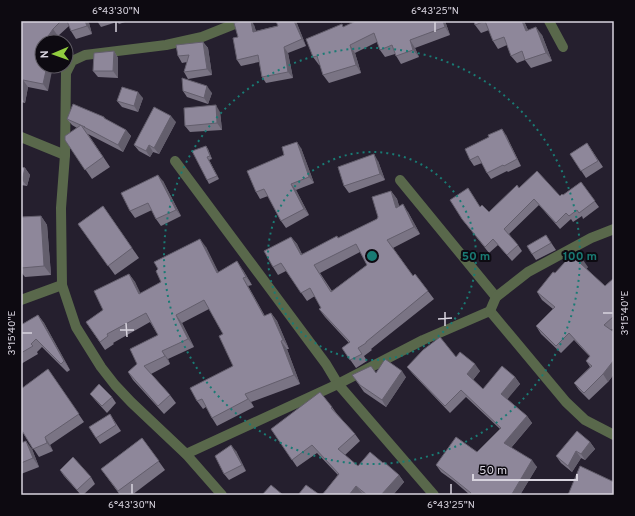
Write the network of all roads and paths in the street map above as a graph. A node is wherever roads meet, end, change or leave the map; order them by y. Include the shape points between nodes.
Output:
1 (242, 21) edge
2 (549, 21) edge
3 (562, 47) dead end
4 (21, 138) edge
5 (65, 154) junction
6 (175, 161) dead end
7 (400, 180) dead end
8 (614, 229) edge
9 (62, 285) junction
10 (496, 296) junction
11 (21, 300) edge
12 (490, 311) junction
13 (338, 384) junction
14 (614, 435) edge
15 (186, 454) junction
16 (222, 495) edge
17 (434, 495) edge

1 - 5 street via 202,37 166,45 85,55 72,62 66,73
2 - 3 street
4 - 5 street
5 - 9 street via 61,208
6 - 13 street via 326,364
7 - 10 street
8 - 10 street via 528,272
9 - 11 street
9 - 15 street via 76,327 101,367 131,402
10 - 12 street
12 - 13 street via 423,340
12 - 14 street via 566,402 585,420
13 - 15 street
13 - 17 street
15 - 16 street

